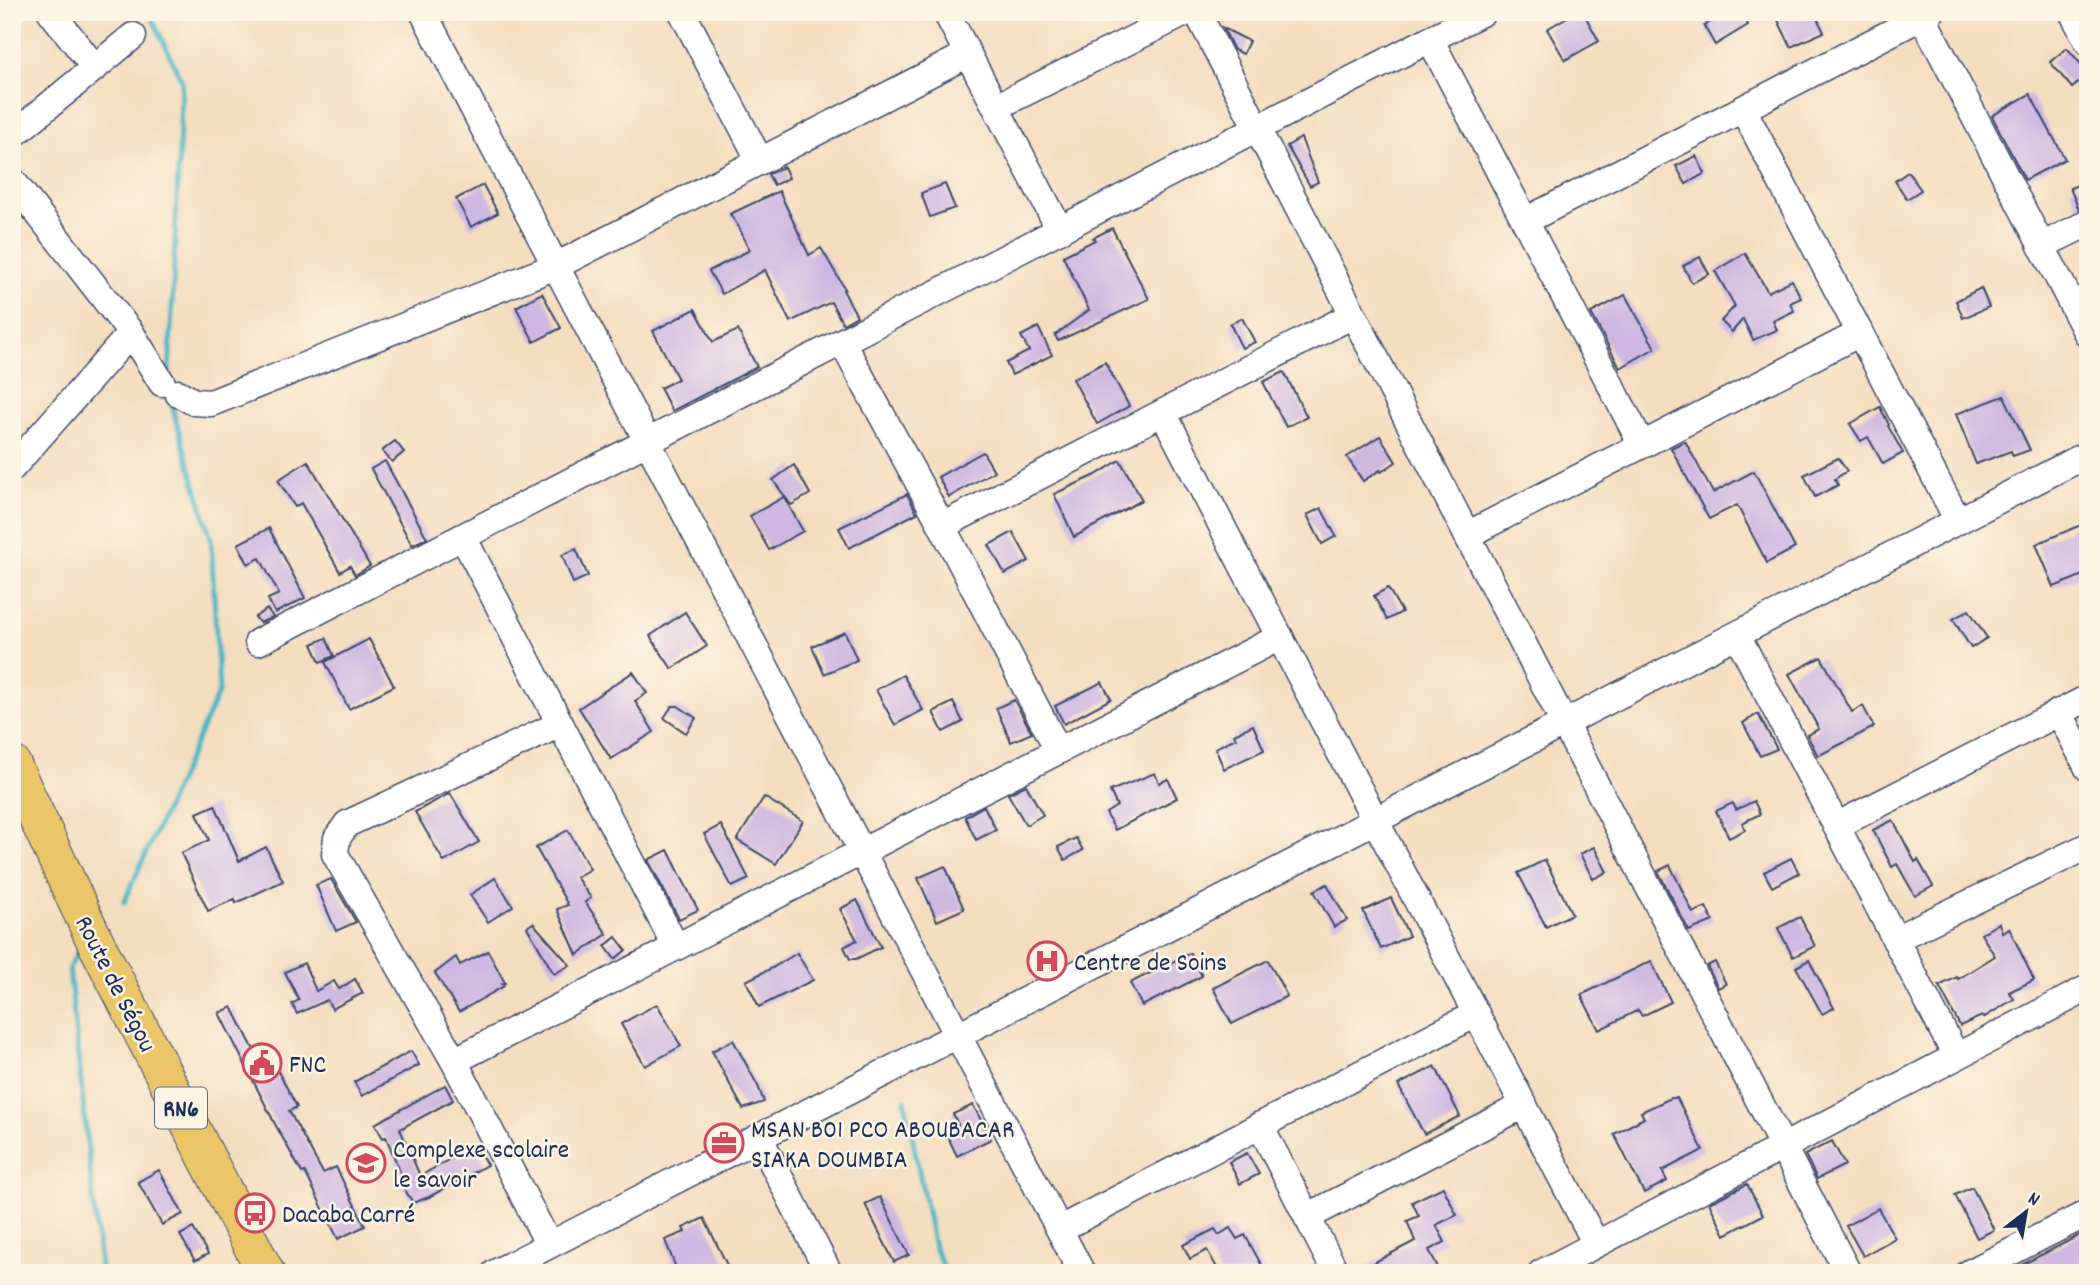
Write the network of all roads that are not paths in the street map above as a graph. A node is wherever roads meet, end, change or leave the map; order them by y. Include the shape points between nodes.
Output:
1 (51, 12) edge
2 (423, 12) edge
3 (682, 12) edge
4 (946, 12) edge
5 (1187, 12) edge
6 (1197, 12) edge
7 (1483, 12) edge
8 (2072, 12) edge
9 (1925, 14) edge
10 (133, 36) dead end
11 (1430, 39) junction
12 (2088, 42) edge
13 (968, 54) junction
14 (95, 68) junction
15 (996, 107) junction
16 (1743, 109) junction
17 (1257, 128) junction
18 (12, 136) edge
19 (760, 161) junction
20 (12, 180) edge
21 (1525, 221) junction
22 (2088, 223) edge
23 (1060, 230) junction
24 (2041, 246) junction
25 (556, 266) junction
26 (1353, 315) junction
27 (131, 333) junction
28 (1860, 333) junction
29 (2088, 335) edge
30 (842, 342) junction
31 (1163, 413) junction
32 (648, 442) junction
33 (1642, 445) junction
34 (2088, 454) edge
35 (12, 468) edge
36 (1958, 521) junction
37 (942, 526) junction
38 (1467, 535) junction
39 (463, 537) junction
40 (1737, 635) junction
41 (1280, 636) junction
42 (258, 642) dead end
43 (2088, 698) edge
44 (2059, 712) junction
45 (1564, 723) junction
46 (560, 724) junction
47 (1059, 750) junction
48 (12, 764) edge
49 (2088, 768) edge
50 (1375, 820) junction
51 (1836, 825) junction
52 (2088, 846) edge
53 (862, 852) junction
54 (1895, 939) junction
55 (676, 947) junction
56 (2088, 988) edge
57 (1476, 1014) junction
58 (958, 1035) junction
59 (1956, 1056) junction
60 (454, 1061) junction
61 (1524, 1105) junction
62 (1260, 1125) junction
63 (759, 1137) junction
64 (1783, 1147) junction
65 (2088, 1213) edge
66 (1307, 1217) junction
67 (1060, 1229) junction
68 (1597, 1244) junction
69 (549, 1245) junction
70 (266, 1273) edge
71 (495, 1273) edge
72 (829, 1273) edge
73 (1082, 1273) edge
74 (1336, 1273) edge
75 (1541, 1273) edge
76 (1848, 1273) edge
77 (1969, 1273) edge

1 - 14 street
2 - 25 street
3 - 19 street
4 - 13 street
5 - 15 street
6 - 17 street
7 - 11 street
8 - 12 street
9 - 16 street
9 - 24 street
10 - 14 street
11 - 17 street
11 - 21 street
13 - 15 street
13 - 19 street
14 - 18 street
15 - 23 street
16 - 21 street
16 - 28 street
17 - 23 street
17 - 26 street
19 - 25 street
20 - 27 street
21 - 33 street
22 - 24 street
23 - 30 street
24 - 29 street
25 - 27 street via 211,403 194,402 170,388
25 - 32 street
26 - 31 street
26 - 38 street
27 - 35 street
28 - 33 street
28 - 36 street
30 - 32 street
30 - 37 street
31 - 37 street
31 - 41 street
32 - 39 street
32 - 53 street
33 - 38 street
34 - 36 street
36 - 40 street
37 - 47 street
38 - 45 street
39 - 42 street
39 - 46 street
40 - 45 street
40 - 51 street
41 - 47 street
41 - 50 street
43 - 44 street
44 - 49 street
44 - 51 street
45 - 50 street
45 - 64 street
46 - 55 street
46 - 60 street via 347,824 337,838 335,854
47 - 53 street
48 - 70 highway, Route de Ségou / RN6 via 96,943
50 - 57 street
50 - 58 street
51 - 54 street
52 - 54 street
53 - 55 street
53 - 58 street
54 - 59 street
55 - 60 street
56 - 59 street
57 - 61 street
57 - 62 street
58 - 63 street
58 - 67 street
59 - 64 street
60 - 69 street
61 - 66 street
61 - 68 street
62 - 66 street
62 - 67 street
63 - 69 street
63 - 72 street
64 - 68 street
64 - 76 street
65 - 77 street
66 - 74 street
67 - 73 street
68 - 75 street
69 - 71 street

